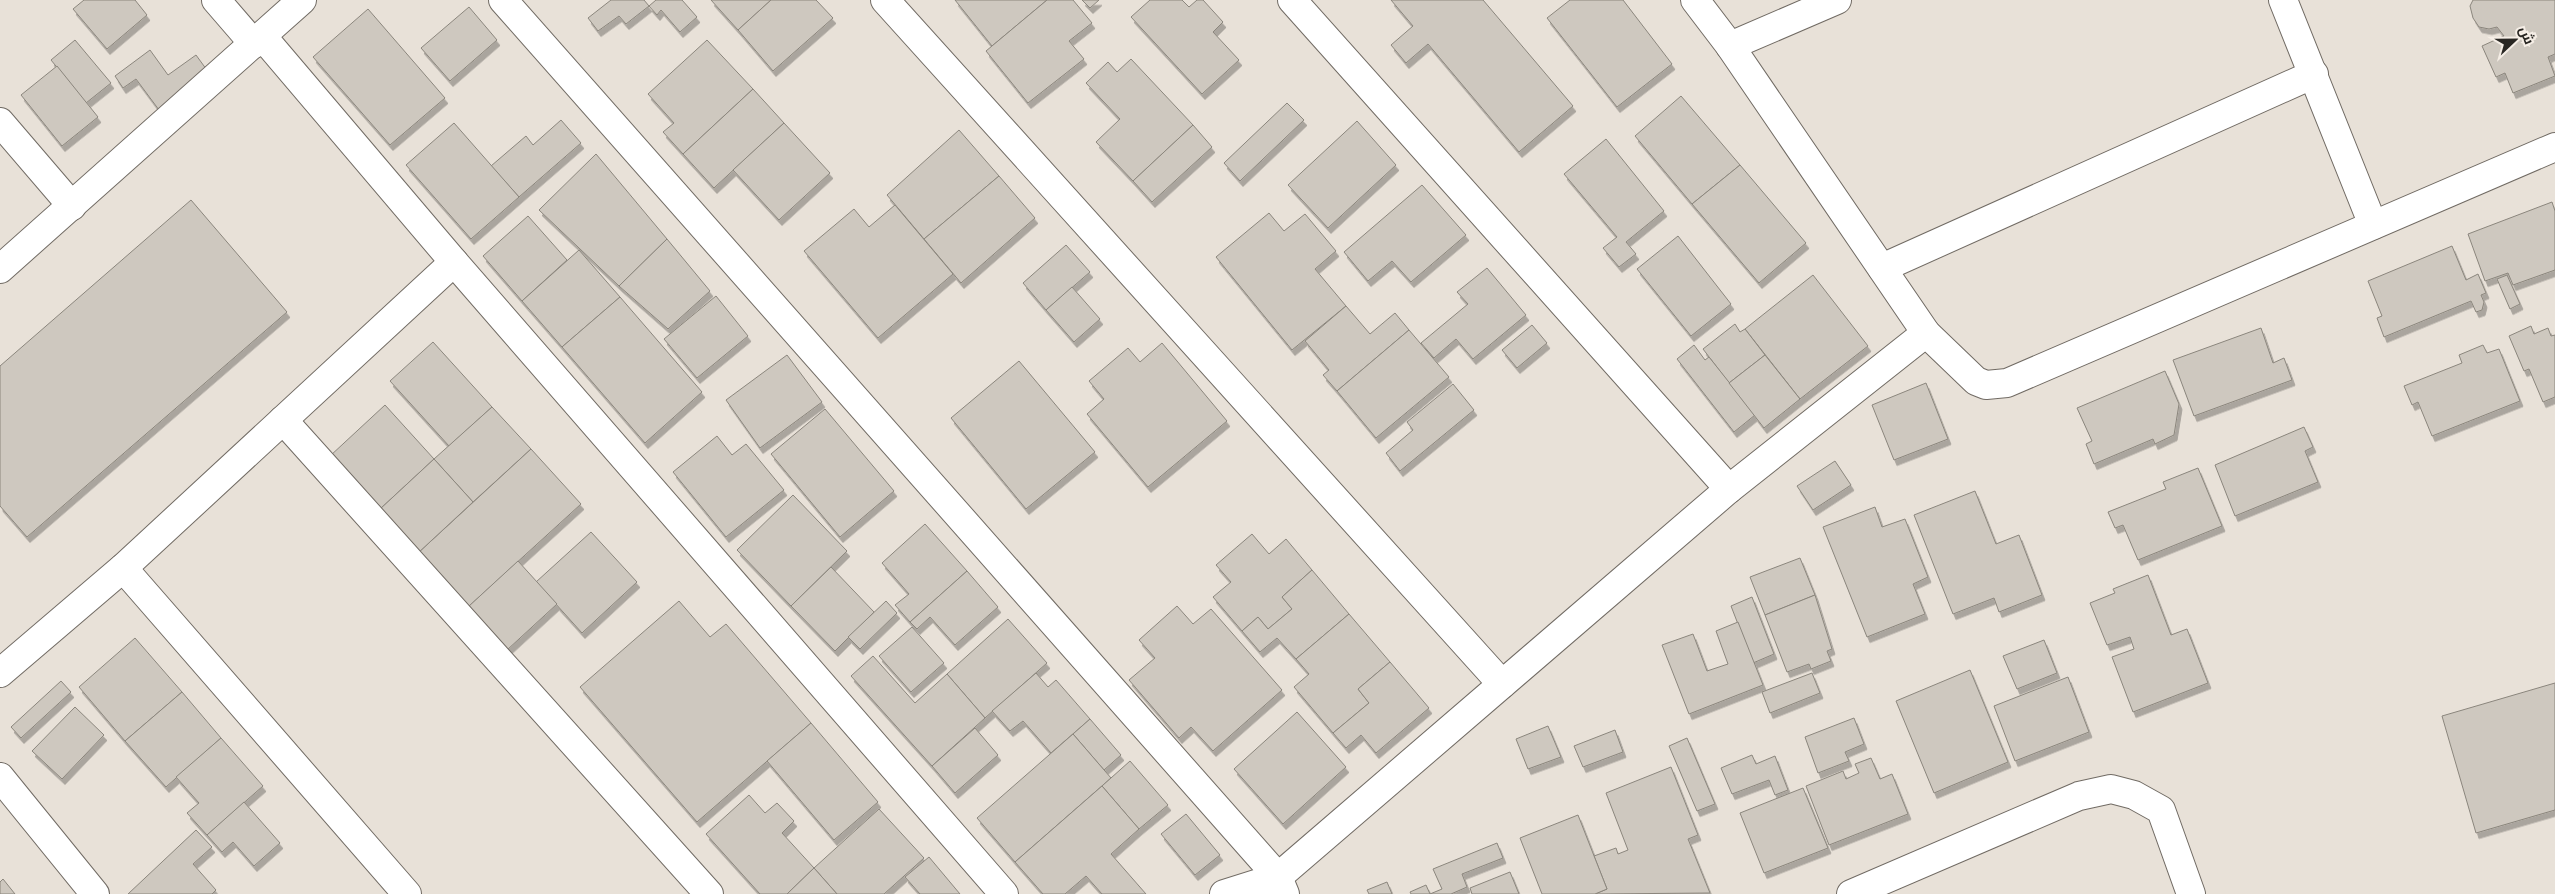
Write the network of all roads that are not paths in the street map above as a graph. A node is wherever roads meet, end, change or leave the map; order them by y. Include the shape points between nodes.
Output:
1 (216, 0) edge
2 (302, 0) edge
3 (503, 0) edge
4 (884, 0) edge
5 (1292, 0) edge
6 (1695, 0) edge
7 (1837, 0) edge
8 (2283, 0) edge
9 (258, 40) junction
10 (1730, 46) junction
11 (2314, 74) junction
12 (0, 122) edge
13 (2555, 147) edge
14 (72, 206) junction
15 (2373, 225) junction
16 (454, 262) junction
17 (1882, 268) junction
18 (0, 269) edge
19 (1926, 333) junction
20 (283, 420) junction
21 (1729, 489) junction
22 (123, 568) junction
23 (0, 673) edge
24 (1502, 684) junction
25 (0, 777) edge
26 (1282, 886) edge
27 (95, 894) edge
28 (407, 894) edge
29 (709, 894) edge
30 (1004, 894) edge
31 (1224, 894) edge
32 (1850, 894) edge
33 (2191, 894) edge

1 - 9 street
2 - 9 street
3 - 26 street
4 - 24 street
5 - 21 street
6 - 10 street
7 - 10 street
8 - 11 street
9 - 14 street
9 - 16 street
10 - 17 street
11 - 15 street
11 - 17 street
12 - 14 street
13 - 15 street
14 - 18 street
15 - 19 street via 2007,382 1986,385 1976,381
16 - 20 street
16 - 30 street
17 - 19 street
19 - 21 street
20 - 22 street
20 - 29 street
21 - 24 street
22 - 23 street
22 - 28 street
24 - 26 street
25 - 27 street
26 - 31 street
32 - 33 street via 2079,796 2111,789 2134,794 2161,810

